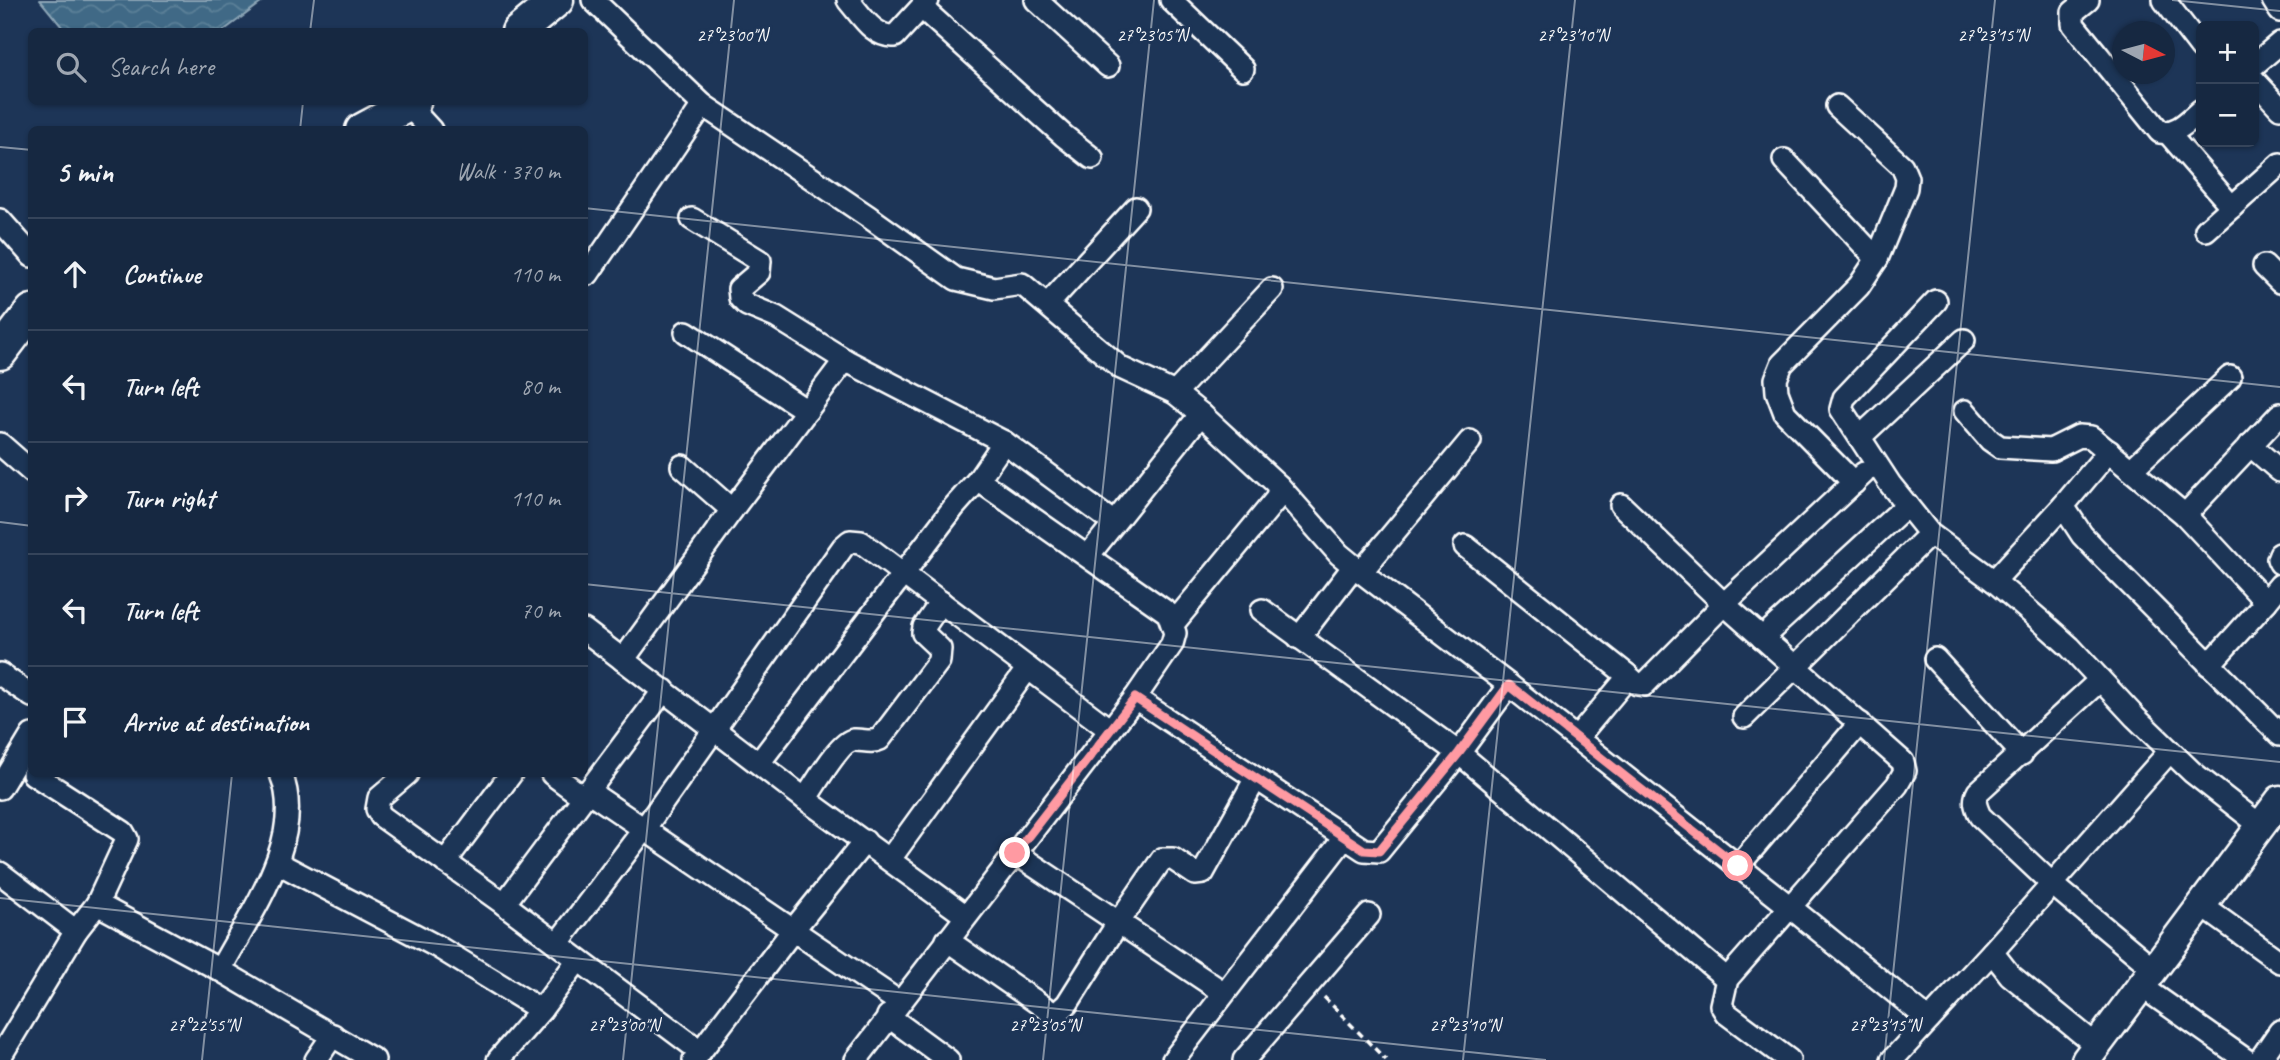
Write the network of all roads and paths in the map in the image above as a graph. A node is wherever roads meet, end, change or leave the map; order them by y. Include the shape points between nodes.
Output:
1 (557, 0) edge
2 (593, 0) edge
3 (848, 0) edge
4 (1036, 0) edge
5 (1171, 0) edge
6 (2088, 0) edge
7 (2164, 0) edge
8 (2273, 0) edge
9 (925, 4) edge
10 (2280, 11) edge
11 (523, 28) edge
12 (2196, 42) edge
13 (2280, 43) edge
14 (2259, 61) edge
15 (1108, 66) dead end
16 (1244, 69) dead end
17 (2258, 84) edge
18 (407, 105) edge
19 (412, 105) edge
20 (703, 105) junction
21 (1837, 106) dead end
22 (2280, 108) edge
23 (2196, 114) edge
24 (369, 126) edge
25 (428, 126) edge
26 (2168, 133) junction
27 (1092, 158) dead end
28 (1784, 160) dead end
29 (2280, 164) edge
30 (2232, 207) junction
31 (1136, 208) dead end
32 (692, 219) dead end
33 (0, 220) edge
34 (2206, 230) dead end
35 (28, 252) edge
36 (1877, 259) junction
37 (2264, 267) dead end
38 (588, 274) dead end
39 (2280, 282) edge
40 (1272, 289) dead end
41 (1936, 302) dead end
42 (1048, 303) junction
43 (28, 316) edge
44 (686, 332) dead end
45 (1964, 340) dead end
46 (0, 354) edge
47 (845, 360) junction
48 (2230, 377) dead end
49 (1175, 393) junction
50 (807, 411) junction
51 (1965, 411) dead end
52 (1201, 414) junction
53 (2280, 414) edge
54 (1860, 437) junction
55 (1471, 441) dead end
56 (1004, 442) junction
57 (0, 444) edge
58 (2250, 445) junction
59 (2109, 452) junction
60 (1876, 462) junction
61 (682, 466) dead end
62 (28, 468) edge
63 (2131, 470) junction
64 (2280, 471) edge
65 (978, 480) junction
66 (1854, 483) junction
67 (1279, 486) junction
68 (1621, 505) dead end
69 (1907, 505) junction
70 (2063, 506) junction
71 (732, 510) junction
72 (2185, 515) junction
73 (1114, 523) junction
74 (1930, 534) junction
75 (1465, 547) dead end
76 (2280, 554) edge
77 (1088, 556) junction
78 (2280, 564) edge
79 (1357, 569) junction
80 (904, 575) junction
81 (1994, 581) junction
82 (2280, 585) edge
83 (941, 602) junction
84 (2266, 602) junction
85 (1724, 604) junction
86 (1262, 611) dead end
87 (1173, 624) junction
88 (588, 633) edge
89 (1299, 638) junction
90 (1762, 638) junction
91 (1935, 659) dead end
92 (623, 660) junction
93 (1794, 666) junction
94 (2209, 666) junction
95 (1028, 668) junction
96 (0, 674) edge
97 (1626, 674) junction
98 (2100, 680) junction
99 (1509, 685) junction
100 (664, 690) junction
101 (28, 693) edge
102 (1135, 698) junction
103 (1744, 717) dead end
104 (1860, 723) junction
105 (716, 729) junction
106 (1110, 730) junction
107 (2280, 735) edge
108 (1577, 738) junction
109 (2170, 751) junction
110 (1459, 753) junction
111 (2022, 754) junction
112 (759, 763) junction
113 (27, 769) edge
114 (39, 777) edge
115 (282, 777) edge
116 (404, 777) edge
117 (509, 777) edge
118 (561, 777) edge
119 (1256, 778) junction
120 (588, 786) edge
121 (0, 788) edge
122 (805, 799) junction
123 (2280, 800) edge
124 (2261, 826) junction
125 (644, 829) junction
126 (1345, 837) junction
127 (865, 841) junction
128 (1015, 853) junction
129 (890, 859) junction
130 (445, 862) junction
131 (278, 863) junction
132 (1738, 866) junction
133 (0, 873) edge
134 (2051, 883) junction
135 (97, 904) junction
136 (503, 904) junction
137 (2201, 905) junction
138 (1790, 907) junction
139 (1369, 915) dead end
140 (966, 916) junction
141 (1118, 923) junction
142 (793, 930) junction
143 (76, 931) junction
144 (947, 940) junction
145 (556, 944) junction
146 (1992, 952) junction
147 (578, 960) junction
148 (2280, 962) edge
149 (220, 970) junction
150 (1727, 978) junction
151 (2147, 978) junction
152 (1311, 983) junction
153 (1224, 993) junction
154 (893, 1009) junction
155 (541, 1010) junction
156 (1929, 1020) junction
157 (2280, 1031) edge
158 (333, 1035) junction
159 (4, 1044) edge
160 (2091, 1053) edge
161 (697, 1056) edge
162 (316, 1060) edge
163 (374, 1060) edge
164 (498, 1060) edge
165 (856, 1060) edge
166 (948, 1060) edge
167 (1173, 1060) edge
168 (1244, 1060) edge
169 (1386, 1060) edge
170 (1789, 1060) edge
171 (1892, 1060) edge
172 (2246, 1060) edge
173 (2260, 1060) edge

1 - 11 main road
2 - 20 street
3 - 9 street via 886,37 895,36
4 - 15 street
5 - 16 street
6 - 26 street via 2073,12 2073,24 2160,132
7 - 12 street
8 - 10 street
9 - 27 street
13 - 14 street
17 - 22 street
18 - 24 main road
19 - 25 street
20 - 38 street
20 - 42 street via 956,279 994,288 1022,284
21 - 36 street via 1902,166 1907,178
23 - 26 street
26 - 30 street
28 - 36 street
29 - 30 street
30 - 34 street
31 - 42 street
32 - 47 street via 760,261 760,272 740,289 740,298
33 - 35 street
36 - 66 street via 1859,286 1782,364 1776,379 1785,413
37 - 39 street
40 - 49 street
41 - 54 street via 1844,398 1841,409
42 - 49 street via 1121,368
43 - 46 main road
44 - 50 street
45 - 54 street
47 - 50 street
47 - 56 street
48 - 63 street
49 - 52 street
50 - 71 street
51 - 59 street via 2000,447 2051,450 2086,436
52 - 67 street
52 - 73 street
53 - 58 street
54 - 60 street
55 - 79 street
56 - 65 street
56 - 73 street
57 - 62 street
58 - 64 street
58 - 72 street
59 - 63 street
59 - 70 street
60 - 66 street
60 - 69 street
61 - 71 street
63 - 72 street
65 - 77 street
65 - 80 street
66 - 85 street
67 - 79 street
67 - 87 street via 1277,498
68 - 85 street
69 - 74 street
69 - 90 street
70 - 81 street
70 - 94 street via 2089,542
71 - 92 street
72 - 84 street
73 - 77 street
74 - 81 street
74 - 93 street
75 - 97 street
76 - 78 street
77 - 87 street via 1168,613
79 - 89 street
79 - 99 street
80 - 83 street
80 - 105 street via 861,542 850,541
80 - 112 street
81 - 98 street via 2070,647
82 - 84 street
83 - 95 street
83 - 122 street via 923,634 940,649 939,661 880,739 854,740 842,746
84 - 94 street
85 - 90 street
85 - 97 street via 1644,685
86 - 89 street
87 - 102 street via 1172,644
88 - 92 street
89 - 110 street
90 - 93 street
91 - 111 street
92 - 100 street
93 - 103 street
93 - 104 street
94 - 107 street
95 - 106 street
95 - 129 street
96 - 101 street
97 - 108 street
98 - 109 street
98 - 111 street
99 - 108 street
99 - 110 street
100 - 105 street
100 - 120 street
102 - 106 street
102 - 119 street
104 - 132 street
104 - 138 street via 1903,762 1905,771
105 - 112 street
105 - 125 street
106 - 128 street
108 - 132 street
109 - 124 street
109 - 134 street
110 - 126 street via 1379,851 1364,850
110 - 150 street
111 - 134 street via 1978,792 1975,804 1980,816
112 - 122 street
113 - 121 street
114 - 135 street via 127,839
115 - 131 street via 287,812
116 - 130 street via 379,798 377,809
117 - 130 street
118 - 120 street
119 - 126 street
119 - 141 street via 1203,873 1195,874 1173,859 1162,859
120 - 125 street
120 - 136 street
122 - 127 street
123 - 124 street
124 - 137 street
125 - 142 street
125 - 145 street
126 - 153 street
127 - 129 street
127 - 142 street
128 - 140 street
128 - 141 street
129 - 140 street
130 - 136 street
131 - 149 street
131 - 155 street via 438,947
132 - 138 street
133 - 143 street
134 - 146 street
134 - 151 street
135 - 143 street
135 - 149 street
136 - 145 street
137 - 148 street
137 - 151 street
138 - 150 street
138 - 156 street
139 - 152 street
140 - 144 street
141 - 144 street via 1057,1013
141 - 153 street
142 - 154 street
142 - 161 street
143 - 159 street
144 - 154 street
145 - 147 street
146 - 156 street
146 - 160 street
147 - 155 street
147 - 161 street
149 - 158 street
150 - 170 street via 1721,1004 1726,1013
151 - 160 street
151 - 172 street
152 - 168 street
152 - 169 path
153 - 167 street
154 - 165 street
154 - 166 street
155 - 164 street
156 - 171 street
157 - 173 street
158 - 162 street
158 - 163 street

